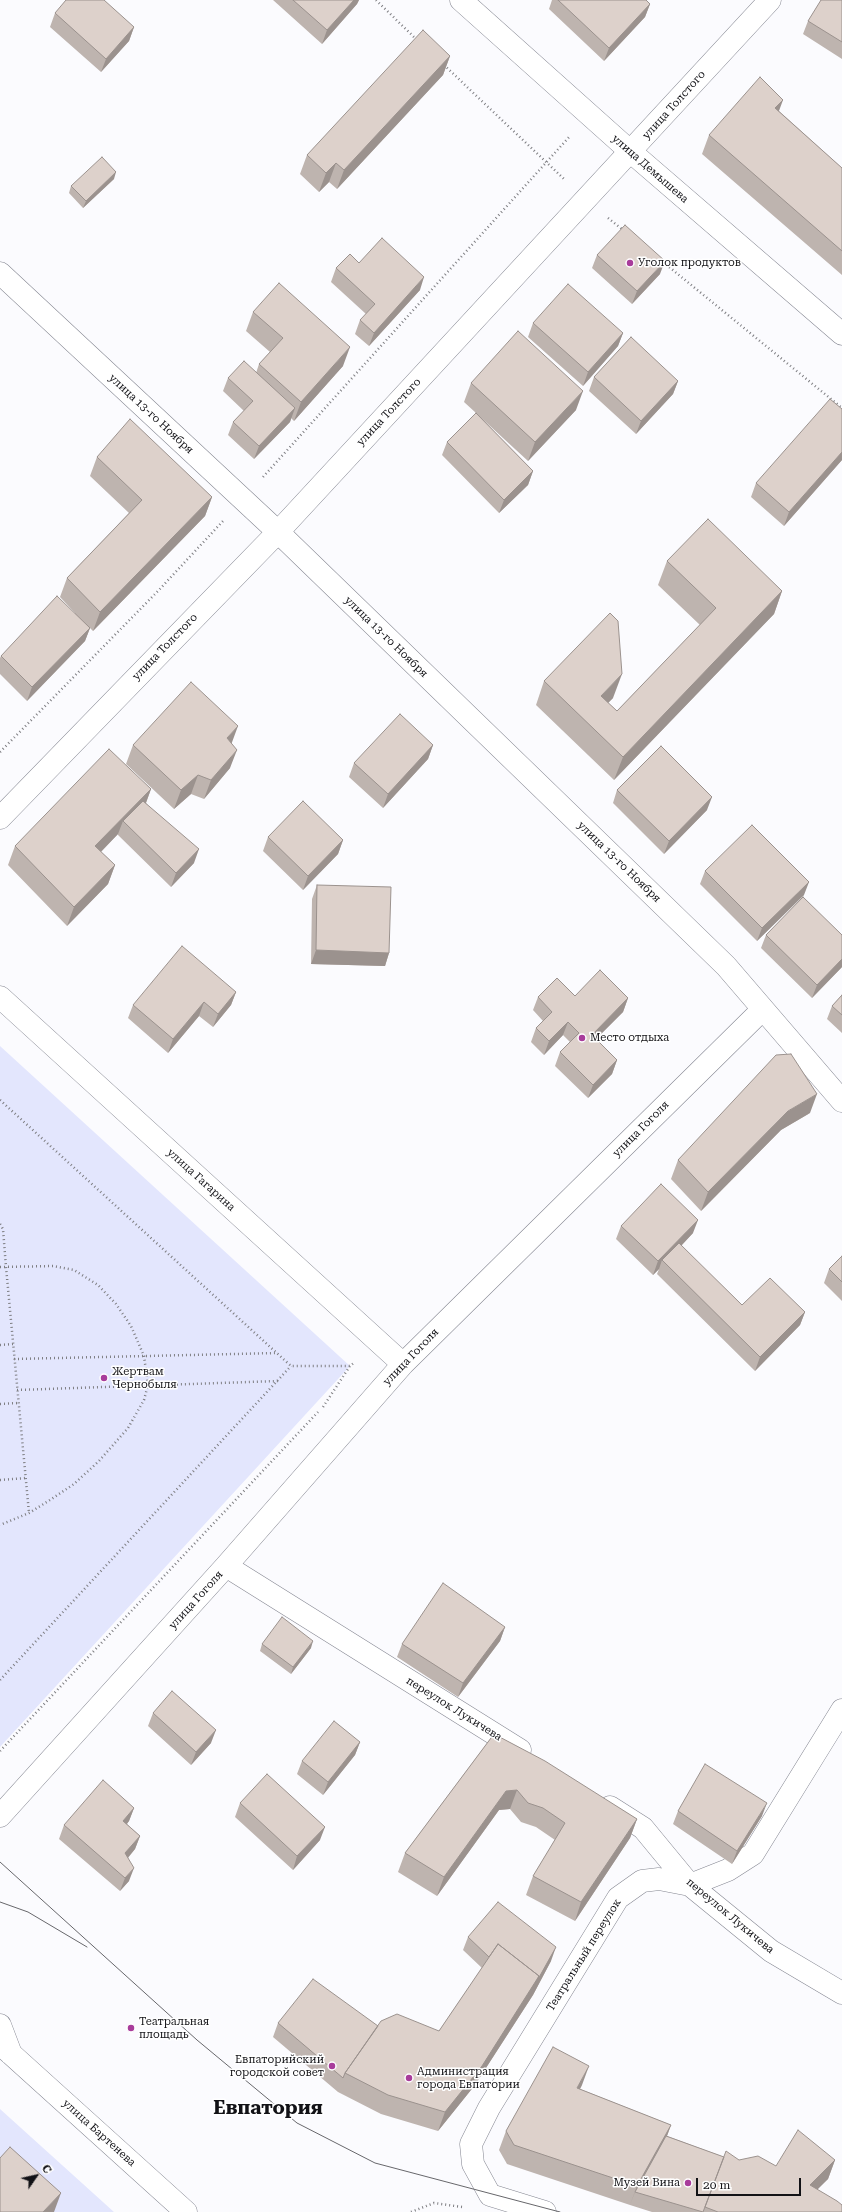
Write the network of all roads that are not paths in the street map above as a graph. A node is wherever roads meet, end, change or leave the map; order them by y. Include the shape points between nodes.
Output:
1 (461, 0) edge
2 (770, 0) edge
3 (630, 152) junction
4 (0, 274) edge
5 (842, 334) edge
6 (278, 532) junction
7 (0, 818) edge
8 (0, 997) edge
9 (763, 1009) junction
10 (842, 1101) edge
11 (403, 1364) junction
12 (226, 1566) junction
13 (842, 1710) edge
14 (536, 1760) edge
15 (596, 1798) edge
16 (0, 1816) edge
17 (690, 1885) junction
18 (842, 1993) edge
19 (0, 2025) edge
20 (6, 2049) edge
21 (186, 2212) edge
22 (545, 2212) edge

1 - 3 street, улица Демышева
2 - 3 street, улица Толстого
3 - 5 street, улица Демышева
3 - 6 street, улица Толстого
4 - 6 street, улица 13-го Ноября
6 - 7 street, улица Толстого
6 - 9 street, улица 13-го Ноября via 726,966
8 - 11 street, улица Гагарина
9 - 10 street
9 - 11 street, улица Гоголя
11 - 12 street, улица Гоголя
12 - 14 street, переулок Лукичева
12 - 16 street, улица Гоголя
13 - 17 street via 753,1854 728,1870
15 - 17 street, переулок Лукичева via 643,1828
17 - 18 street, переулок Лукичева via 771,1951
17 - 22 street, Театральный переулок via 659,1878 642,1881 618,1898 489,2108 471,2144 473,2164 490,2195
19 - 20 street
20 - 21 street, улица Бартенева

